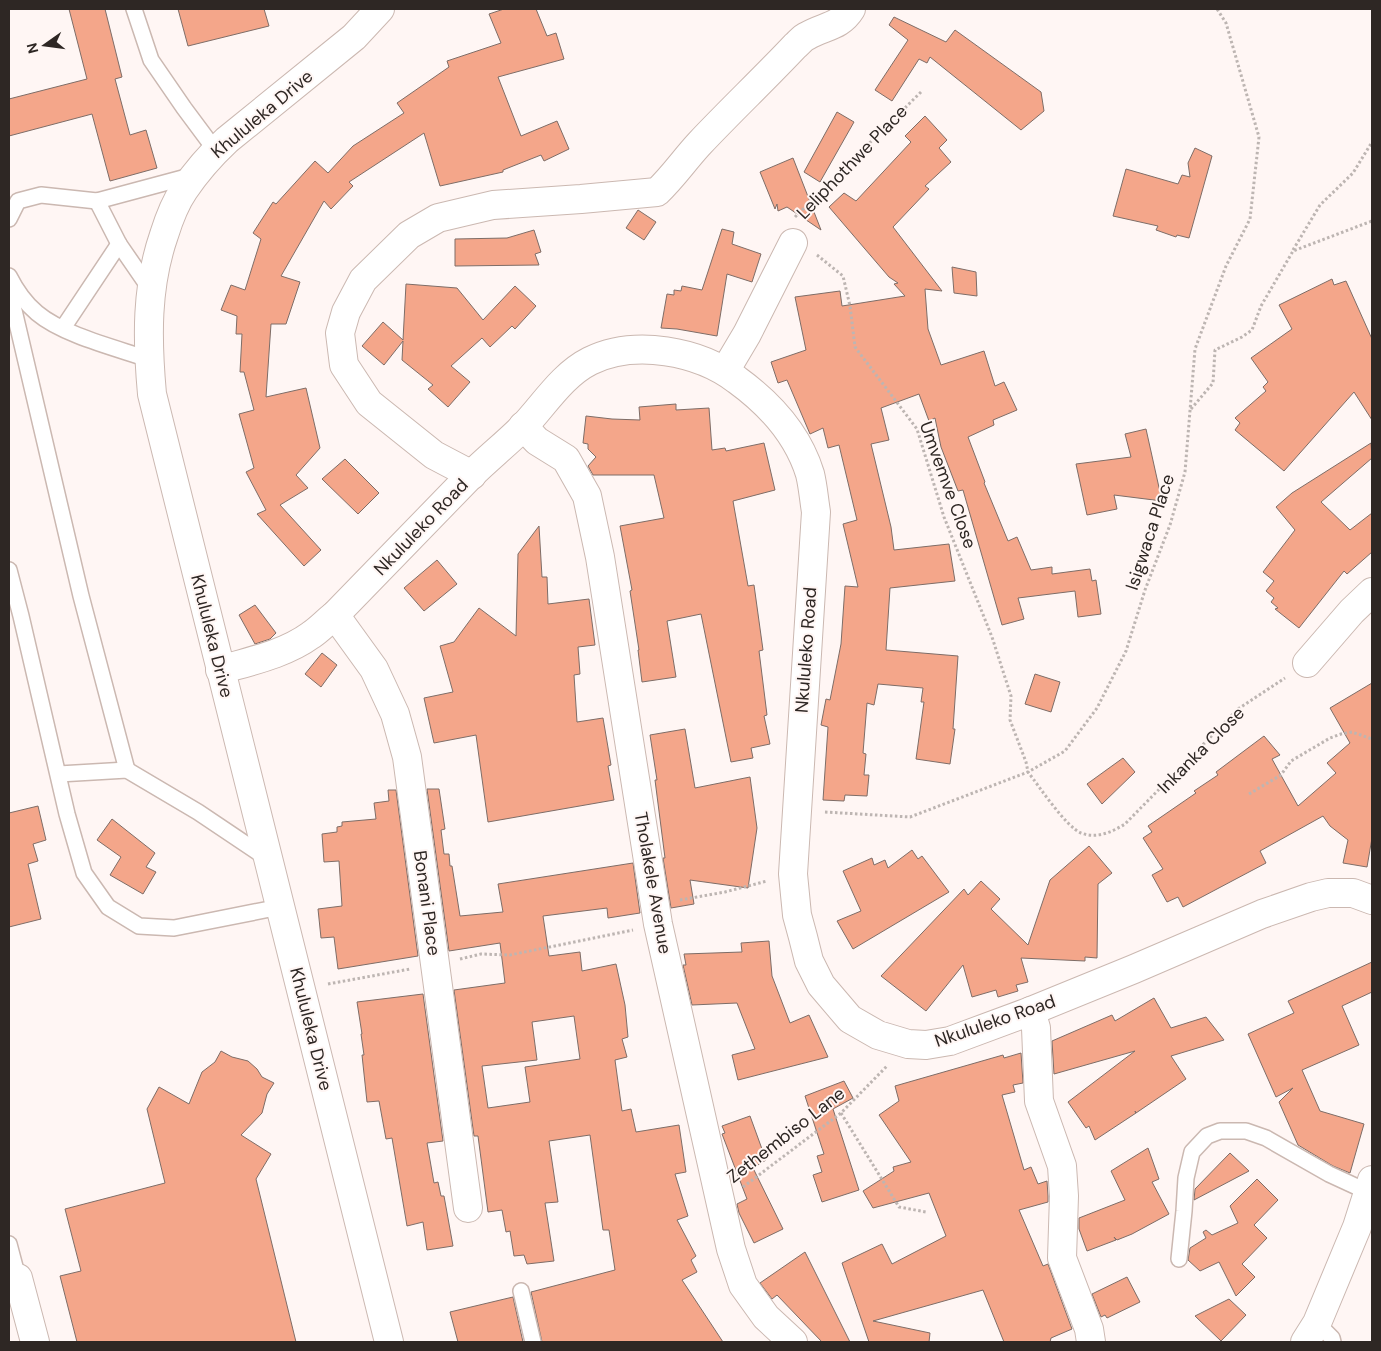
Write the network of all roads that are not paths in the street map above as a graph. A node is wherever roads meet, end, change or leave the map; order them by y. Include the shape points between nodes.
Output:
1 (134, 9) edge
2 (380, 9) edge
3 (850, 9) edge
4 (216, 151) junction
5 (196, 174) junction
6 (97, 201) junction
7 (9, 219) edge
8 (793, 242) road end
9 (119, 244) junction
10 (9, 276) edge
11 (9, 288) edge
12 (150, 289) junction
13 (63, 328) junction
14 (148, 359) junction
15 (725, 371) junction
16 (523, 426) junction
17 (472, 475) junction
18 (9, 570) edge
19 (1372, 592) edge
20 (335, 615) junction
21 (1307, 663) road end
22 (220, 670) junction
23 (127, 770) junction
24 (59, 774) junction
25 (269, 860) junction
26 (1372, 900) edge
27 (280, 907) junction
28 (1031, 1011) junction
29 (1370, 1186) edge
30 (468, 1208) dead end
31 (1363, 1233) edge
32 (9, 1244) edge
33 (1179, 1259) dead end
34 (14, 1280) edge
35 (521, 1292) dead end
36 (1318, 1336) edge
37 (35, 1342) edge
38 (389, 1342) edge
39 (533, 1342) edge
40 (793, 1342) edge
41 (1091, 1342) edge

1 - 4 lane via 151,60
2 - 4 street, Khululeka Drive via 354,37
3 - 17 street via 838,23 805,37 701,142 657,192 493,205 438,218 409,235 363,280 346,312 340,333 344,365 369,403 434,454
4 - 5 street, Khululeka Drive
5 - 6 lane
5 - 12 street, Khululeka Drive via 169,220 157,253
6 - 7 lane via 41,195 18,201
6 - 9 lane
8 - 15 street, Leliphothwe Place
9 - 12 lane
9 - 13 lane
10 - 13 lane via 17,292 38,314
11 - 23 lane via 81,596
12 - 14 street, Khululeka Drive
13 - 14 lane
14 - 22 street, Khululeka Drive via 152,394
15 - 16 street, Nkululeko Road via 670,352 642,350 602,356 576,369
15 - 28 street, Nkululeko Road via 760,397 800,449 810,476 816,512 793,874 809,961 821,985 850,1019 878,1035 908,1044 926,1045 950,1040
16 - 17 street, Nkululeko Road
16 - 40 street, Tholakele Avenue via 537,441 566,459 587,496 600,557 656,914 731,1249 743,1285 766,1317
17 - 20 street, Nkululeko Road
18 - 24 lane
19 - 21 street
20 - 22 street, Nkululeko Road via 312,635 291,647
20 - 30 street, Bonani Place via 374,670 395,714 407,757
22 - 25 street, Khululeka Drive
23 - 24 lane
23 - 25 lane via 198,812
24 - 27 lane via 84,873 108,907 139,926 174,928
25 - 27 street, Khululeka Drive
26 - 28 street, Nkululeko Road via 1353,893 1311,897 1262,914
27 - 38 street, Khululeka Drive
28 - 41 street via 1036,1028 1039,1101 1062,1166 1062,1258
29 - 31 street
29 - 33 lane via 1328,1174 1266,1138 1246,1132 1220,1131 1207,1136 1192,1152 1186,1178
31 - 36 street
32 - 34 lane
34 - 37 street
35 - 39 lane

